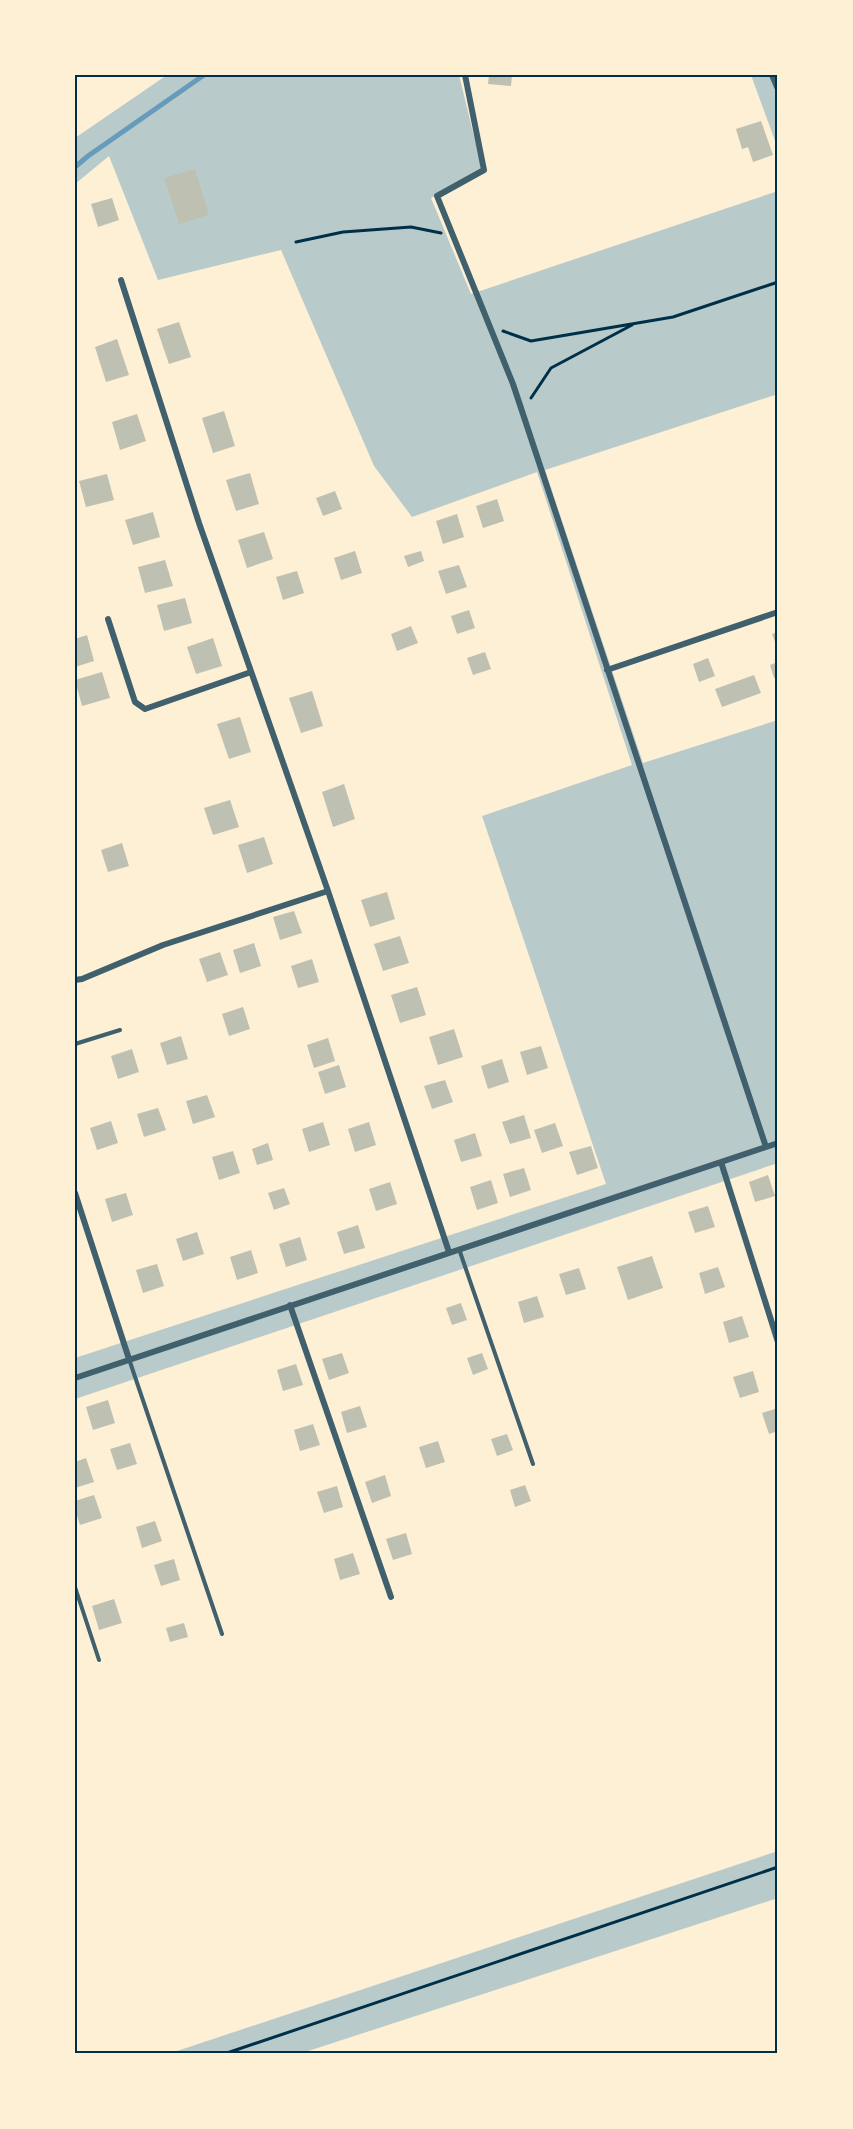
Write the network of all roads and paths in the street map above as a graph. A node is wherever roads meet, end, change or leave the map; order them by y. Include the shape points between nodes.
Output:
1 (465, 75) edge
2 (772, 75) edge
3 (778, 89) edge
4 (455, 236) junction
5 (296, 242) dead end
6 (121, 280) dead end
7 (778, 282) edge
8 (485, 316) junction
9 (636, 323) junction
10 (522, 411) junction
11 (778, 612) edge
12 (108, 619) dead end
13 (607, 670) junction
14 (251, 672) junction
15 (328, 891) junction
16 (75, 980) edge
17 (120, 1030) dead end
18 (75, 1044) edge
19 (778, 1143) edge
20 (766, 1147) junction
21 (721, 1162) junction
22 (75, 1193) edge
23 (458, 1249) junction
24 (449, 1252) junction
25 (290, 1305) junction
26 (778, 1342) edge
27 (129, 1359) junction
28 (75, 1378) edge
29 (533, 1464) dead end
30 (75, 1587) edge
31 (390, 1597) dead end
32 (222, 1634) dead end
33 (99, 1660) dead end
34 (778, 1867) edge
35 (224, 2054) edge

1 - 4 street via 484,170 437,195
2 - 3 street
4 - 5 path via 411,227 343,232
4 - 8 street
6 - 14 street
7 - 9 path via 673,317
8 - 9 path via 501,330 531,341
8 - 10 street
9 - 10 path via 551,368
10 - 13 street
11 - 13 street
12 - 14 street via 135,702 145,709
13 - 20 street
14 - 15 street
15 - 16 street via 163,945
15 - 24 street
17 - 18 lane
19 - 20 street
20 - 21 street
21 - 23 street
21 - 26 street
22 - 27 street
23 - 24 street
23 - 29 lane
24 - 25 street
25 - 27 street
25 - 31 street
27 - 28 street
27 - 32 lane
30 - 33 lane
34 - 35 path

